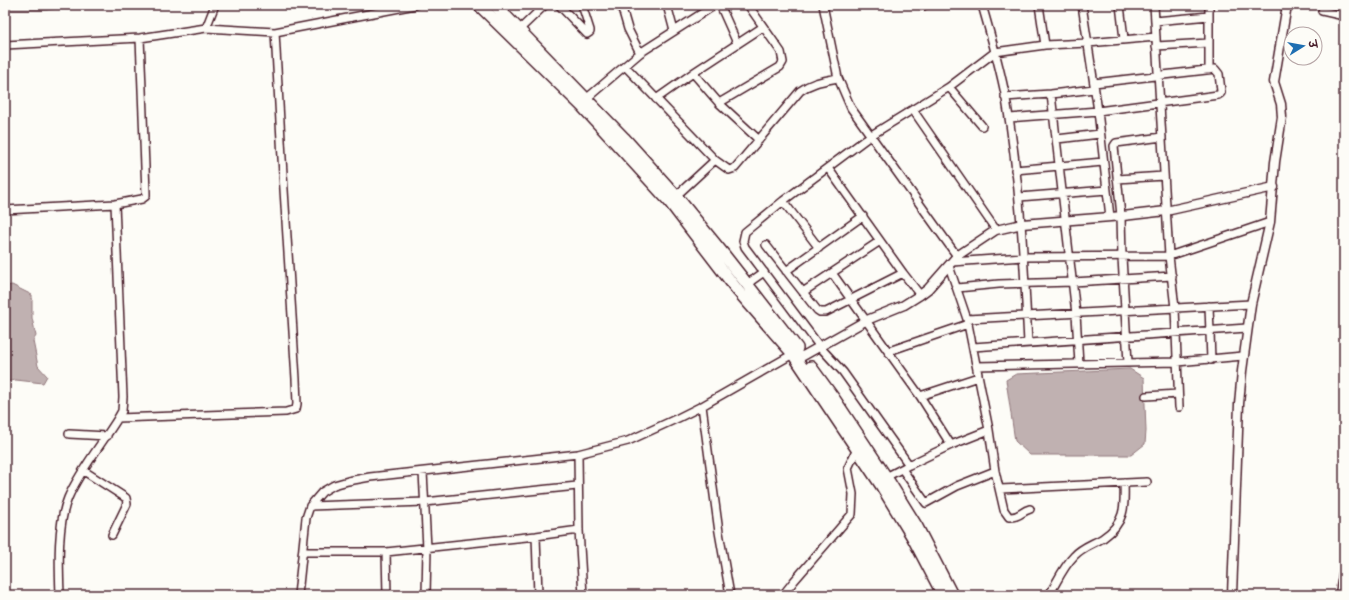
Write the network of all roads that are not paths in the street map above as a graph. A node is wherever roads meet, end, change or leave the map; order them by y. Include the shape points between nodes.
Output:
1 (214, 5) edge
2 (415, 5) edge
3 (479, 5) edge
4 (495, 5) edge
5 (545, 5) edge
6 (559, 5) edge
7 (582, 5) edge
8 (621, 5) edge
9 (667, 5) edge
10 (715, 5) edge
11 (720, 5) edge
12 (748, 5) edge
13 (823, 5) edge
14 (982, 5) edge
15 (1039, 5) edge
16 (1082, 5) edge
17 (1120, 5) edge
18 (1154, 5) edge
19 (1209, 5) edge
20 (1287, 5) edge
21 (1322, 11) dead end
22 (1209, 16) junction
23 (1344, 16) edge
24 (1155, 21) junction
25 (763, 27) junction
26 (206, 28) junction
27 (519, 30) junction
28 (674, 31) junction
29 (275, 32) junction
30 (1156, 37) junction
31 (140, 38) junction
32 (1124, 39) junction
33 (738, 43) junction
34 (1088, 43) junction
35 (1209, 43) junction
36 (1045, 44) junction
37 (5, 45) edge
38 (1156, 46) junction
39 (995, 52) junction
40 (640, 53) junction
41 (625, 66) junction
42 (1209, 70) junction
43 (693, 72) junction
44 (1158, 76) junction
45 (838, 79) junction
46 (1094, 86) junction
47 (949, 87) junction
48 (1052, 94) junction
49 (1005, 97) junction
50 (586, 99) junction
51 (656, 99) junction
52 (1160, 102) junction
53 (719, 103) junction
54 (913, 110) junction
55 (1098, 111) junction
56 (1054, 114) junction
57 (1009, 118) junction
58 (982, 126) dead end
59 (1100, 134) junction
60 (870, 136) junction
61 (1162, 137) junction
62 (1056, 139) junction
63 (759, 140) junction
64 (715, 160) junction
65 (1103, 162) junction
66 (1060, 166) junction
67 (828, 168) junction
68 (1015, 170) junction
69 (1164, 176) junction
70 (1117, 179) junction
71 (1274, 187) junction
72 (1107, 190) junction
73 (1063, 194) junction
74 (676, 196) junction
75 (1019, 197) junction
76 (783, 201) junction
77 (115, 204) junction
78 (5, 210) edge
79 (1166, 211) junction
80 (863, 216) junction
81 (1121, 216) junction
82 (1110, 217) junction
83 (1066, 220) junction
84 (1270, 222) junction
85 (1022, 224) junction
86 (996, 230) junction
87 (880, 241) junction
88 (766, 245) dead end
89 (819, 248) junction
90 (1169, 256) junction
91 (1023, 257) junction
92 (1069, 257) junction
93 (1122, 257) junction
94 (953, 261) junction
95 (786, 271) junction
96 (832, 273) junction
97 (903, 273) junction
98 (1172, 276) junction
99 (756, 277) junction
100 (1124, 279) junction
101 (1072, 282) junction
102 (1025, 283) junction
103 (957, 288) junction
104 (803, 292) junction
105 (920, 295) junction
106 (851, 299) junction
107 (1251, 304) junction
108 (1209, 306) junction
109 (1175, 308) junction
110 (1126, 311) junction
111 (1076, 314) junction
112 (1026, 316) junction
113 (867, 320) junction
114 (968, 322) junction
115 (1247, 328) junction
116 (1210, 331) junction
117 (1176, 333) junction
118 (1127, 336) junction
119 (1078, 340) junction
120 (1028, 343) junction
121 (820, 347) junction
122 (973, 347) junction
123 (889, 352) junction
124 (798, 355) junction
125 (1243, 356) junction
126 (1211, 360) junction
127 (1177, 362) junction
128 (1128, 363) junction
129 (1079, 364) junction
130 (976, 366) junction
131 (978, 377) junction
132 (1178, 394) junction
133 (920, 396) junction
134 (1146, 396) dead end
135 (702, 406) junction
136 (1179, 407) dead end
137 (118, 418) junction
138 (989, 430) junction
139 (69, 434) dead end
140 (107, 436) junction
141 (951, 445) junction
142 (857, 449) junction
143 (578, 454) junction
144 (909, 465) junction
145 (902, 469) junction
146 (84, 471) junction
147 (995, 471) junction
148 (423, 472) junction
149 (886, 477) junction
150 (1147, 482) dead end
151 (1124, 483) junction
152 (577, 486) junction
153 (1000, 489) junction
154 (425, 502) junction
155 (310, 506) junction
156 (1030, 509) dead end
157 (579, 530) junction
158 (112, 534) dead end
159 (536, 536) junction
160 (426, 548) junction
161 (303, 552) junction
162 (386, 552) junction
163 (60, 595) edge
164 (298, 595) edge
165 (386, 595) edge
166 (426, 595) edge
167 (538, 595) edge
168 (583, 595) edge
169 (730, 595) edge
170 (783, 595) edge
171 (943, 595) edge
172 (952, 595) edge
173 (1049, 595) edge
174 (1232, 595) edge

1 - 26 street
2 - 29 street
3 - 124 main road via 582,106 670,201 738,291
4 - 27 main road
5 - 27 street
6 - 7 street via 587,34 590,30
8 - 40 street
9 - 28 street
10 - 28 street
11 - 33 street
12 - 25 street
13 - 45 street
14 - 39 street
15 - 36 street
16 - 34 street
17 - 32 street
18 - 24 street
19 - 22 street
20 - 71 street via 1274,82 1282,117
21 - 23 street
22 - 24 street
22 - 35 street
24 - 30 street
25 - 33 street
25 - 53 street via 781,52 782,64
26 - 29 street
26 - 31 street
27 - 50 main road
28 - 40 street
29 - 137 street via 296,409 286,412
30 - 32 street
30 - 38 street
31 - 37 street
31 - 77 street via 146,196
32 - 34 street
33 - 43 street
34 - 36 street
34 - 46 street
35 - 38 street
35 - 42 street
36 - 39 street
38 - 44 street
39 - 47 street
39 - 49 street
40 - 41 street
41 - 50 street
41 - 51 street
42 - 44 street
42 - 52 street via 1215,69 1219,74 1220,94
43 - 51 street
43 - 53 street
44 - 46 street
44 - 52 street
45 - 60 street via 851,108
45 - 63 street via 816,82 800,91
46 - 48 street
46 - 55 street
47 - 54 street
47 - 58 street
48 - 49 street
48 - 56 street
49 - 57 street
50 - 74 main road
51 - 64 street
52 - 55 street
52 - 61 street
53 - 63 street
54 - 60 street
54 - 86 street
55 - 56 street
55 - 59 street
56 - 57 street
56 - 62 street
57 - 68 street
59 - 62 street
59 - 65 street
60 - 67 street
60 - 94 street
61 - 69 street
61 - 70 street via 1114,144
62 - 66 street
63 - 64 street via 732,170 726,169
64 - 74 street
65 - 66 street
65 - 72 street
66 - 68 street
66 - 73 street
67 - 76 street
67 - 80 street
68 - 75 street
69 - 70 street
69 - 79 street
70 - 81 street
71 - 79 street
71 - 84 street
72 - 73 street
72 - 82 street
73 - 75 street
73 - 83 street
74 - 99 main road
75 - 85 street
76 - 89 street
76 - 99 street via 743,236
77 - 78 street
77 - 137 street via 123,396 122,411
79 - 81 street
79 - 90 street
80 - 87 street
80 - 89 street
81 - 82 street
81 - 93 street
82 - 83 street
83 - 85 street
83 - 92 street
84 - 90 street
84 - 107 street
85 - 86 street
85 - 91 street
86 - 94 street
87 - 96 street
87 - 97 street
88 - 95 street
89 - 95 street
90 - 93 street
90 - 98 street
91 - 92 street
91 - 94 street
91 - 102 street
92 - 93 street
92 - 101 street
93 - 100 street
94 - 103 street
94 - 105 street
95 - 104 street
96 - 104 street
96 - 106 street
97 - 105 street
97 - 106 street
98 - 100 street
98 - 109 street
99 - 121 street
99 - 124 main road
100 - 101 street
100 - 110 street
101 - 102 street
101 - 111 street
102 - 103 street
102 - 112 street
103 - 114 street
104 - 106 street via 820,312 826,312
105 - 113 street via 904,305
106 - 113 street
107 - 108 street
107 - 115 street
108 - 109 street
108 - 116 street
109 - 110 street
109 - 117 street
110 - 111 street
110 - 118 street
111 - 112 street
111 - 119 street
112 - 114 street
112 - 120 street
113 - 121 street
113 - 123 street
114 - 122 street
114 - 123 street
115 - 116 street
115 - 125 street
116 - 117 street
116 - 126 street
117 - 118 street
117 - 127 street
118 - 119 street
118 - 128 street
119 - 120 street
119 - 129 street
120 - 122 street
121 - 124 street
121 - 144 street via 842,372
122 - 130 street
123 - 133 street
124 - 135 street
124 - 142 main road
124 - 149 main road via 835,400
125 - 126 street
125 - 174 street via 1238,404
126 - 127 street
127 - 128 street
127 - 132 street
128 - 129 street
129 - 130 street
130 - 131 street
131 - 133 street
131 - 138 street
132 - 134 street
132 - 136 street
133 - 141 street
135 - 143 street via 628,440
135 - 169 street
137 - 140 street
138 - 141 street
138 - 147 street
139 - 140 street
140 - 146 street
141 - 144 street
142 - 170 street via 848,468 853,494 852,514
142 - 171 main road via 912,536
143 - 148 street
143 - 152 street
144 - 145 street
145 - 147 street via 926,503 957,486
145 - 149 street
146 - 158 street via 127,500
146 - 163 street via 68,499 63,517
147 - 153 street
148 - 154 street
148 - 155 street via 370,477 334,485 322,492
149 - 172 main road
150 - 151 street
151 - 153 street
151 - 173 street via 1124,512 1120,519 1103,538 1074,556
152 - 154 street
152 - 157 street
153 - 156 street via 1004,510 1009,517 1019,516
154 - 155 street
154 - 160 street
155 - 161 street via 306,518
157 - 159 street
157 - 168 street
159 - 160 street
159 - 167 street
160 - 162 street
160 - 166 street
161 - 162 street
161 - 164 street
162 - 165 street

